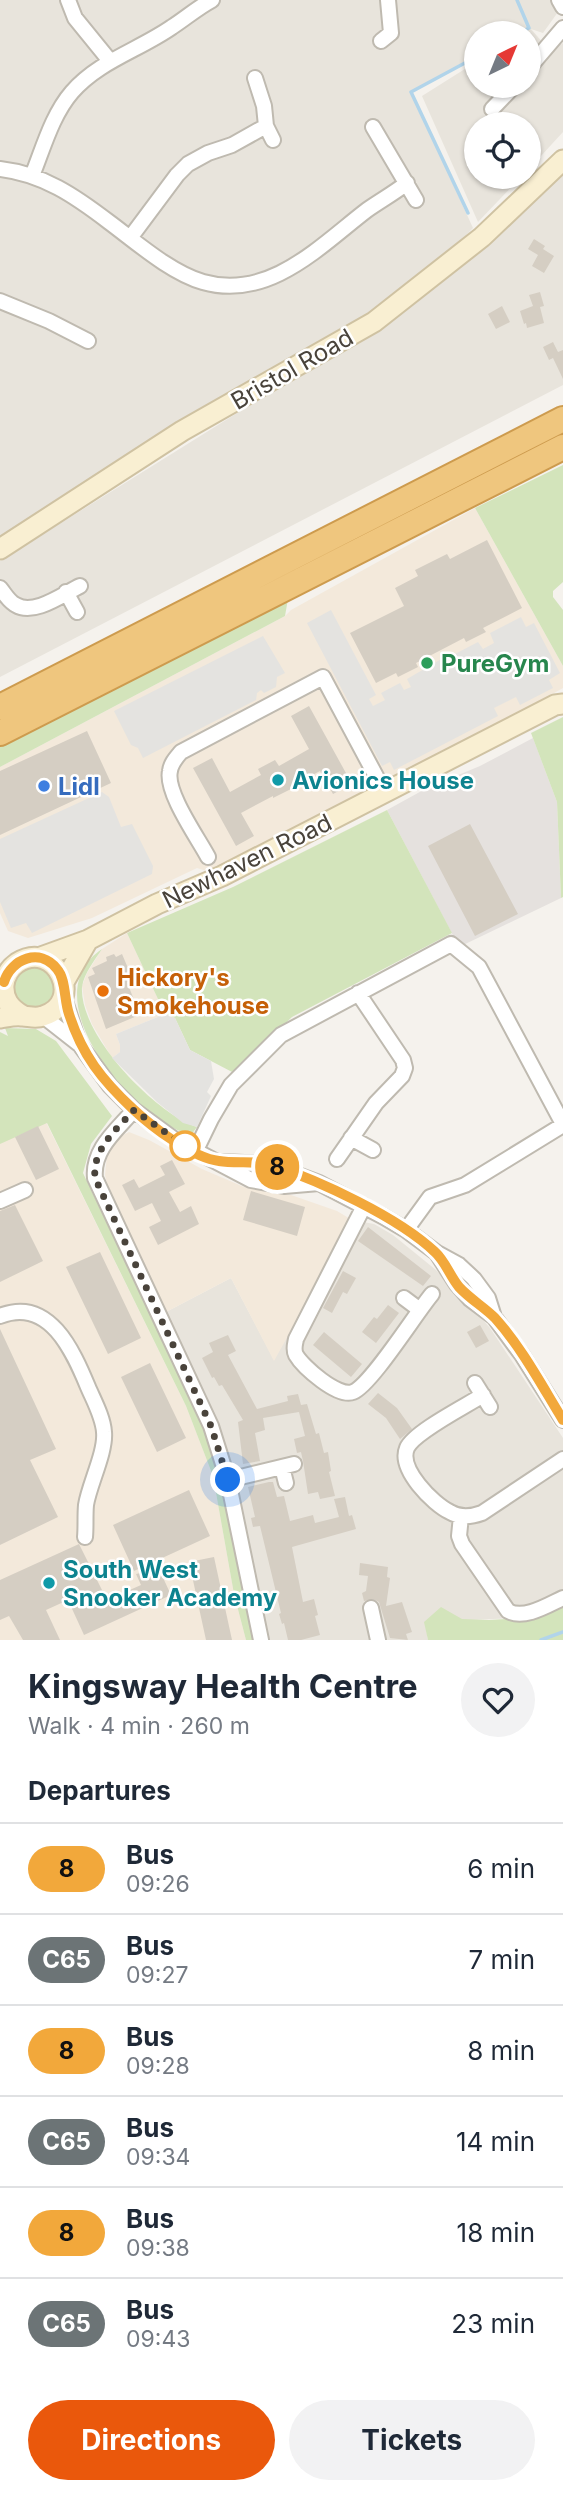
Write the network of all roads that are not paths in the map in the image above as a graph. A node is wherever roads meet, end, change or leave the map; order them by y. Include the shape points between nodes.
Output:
1 (68, 0) edge
2 (212, 0) edge
3 (388, 0) edge
4 (559, 0) edge
5 (193, 4) edge
6 (563, 7) edge
7 (563, 28) edge
8 (381, 41) dead end
9 (541, 54) edge
10 (110, 61) junction
11 (255, 78) dead end
12 (503, 98) edge
13 (492, 110) dead end
14 (266, 126) junction
15 (373, 127) dead end
16 (273, 140) dead end
17 (563, 160) edge
18 (0, 169) edge
19 (32, 176) junction
20 (407, 183) junction
21 (416, 200) dead end
22 (131, 238) junction
23 (0, 301) edge
24 (88, 341) dead end
25 (563, 419) edge
26 (563, 447) edge
27 (0, 549) edge
28 (0, 588) edge
29 (77, 612) dead end
30 (560, 702) edge
31 (0, 707) edge
32 (0, 733) edge
33 (385, 793) junction
34 (208, 857) dead end
35 (88, 940) junction
36 (0, 953) edge
37 (31, 959) junction
38 (2, 988) edge
39 (63, 989) junction
40 (358, 993) junction
41 (22, 1016) junction
42 (44, 1016) junction
43 (0, 1018) edge
44 (80, 1045) junction
45 (134, 1110) junction
46 (563, 1125) edge
47 (351, 1138) junction
48 (373, 1150) dead end
49 (195, 1152) junction
50 (337, 1159) dead end
51 (25, 1190) dead end
52 (0, 1201) edge
53 (364, 1206) junction
54 (406, 1230) junction
55 (432, 1294) dead end
56 (404, 1298) dead end
57 (420, 1310) junction
58 (0, 1316) edge
59 (483, 1395) dead end
60 (563, 1420) edge
61 (563, 1459) edge
62 (228, 1480) junction
63 (286, 1483) dead end
64 (461, 1516) junction
65 (85, 1537) dead end
66 (563, 1598) edge
67 (371, 1608) dead end
68 (261, 1640) edge
69 (378, 1640) edge

1 - 10 street via 75,18
2 - 5 street
3 - 8 street via 391,33
4 - 6 street
5 - 10 street via 171,28
7 - 9 street
10 - 19 street via 72,92
11 - 14 street
12 - 13 street
14 - 16 street
14 - 22 street via 188,164
15 - 20 street
17 - 27 street, Bristol Road via 482,237 374,322 182,431
18 - 19 street
19 - 22 street via 65,190
20 - 21 street
20 - 22 street via 315,252 271,278 248,285 202,282
23 - 24 street
25 - 31 highway
26 - 32 highway
28 - 29 street via 10,601 24,608 73,589
30 - 33 street, Newhaven Road
33 - 34 street via 323,677 181,752 174,760 169,781
33 - 35 street, Newhaven Road
35 - 37 street, Newhaven Road
35 - 39 street
36 - 37 street
37 - 38 street via 13,966
37 - 39 street via 58,969
38 - 41 street
39 - 42 street via 57,1007
39 - 44 street
40 - 46 street via 451,944 479,967
40 - 47 street via 405,1068
40 - 49 street via 281,1035 244,1070
41 - 42 street
41 - 43 street
42 - 44 street
44 - 45 street
45 - 49 street
45 - 62 street via 104,1144 95,1178 211,1426
46 - 54 street via 465,1185 430,1197
47 - 48 street
47 - 50 street
49 - 53 street via 217,1161 268,1164
51 - 52 street
53 - 54 street
53 - 57 street via 296,1339 296,1355 335,1390 354,1392
54 - 60 street via 474,1279
55 - 57 street
56 - 57 street
58 - 65 street via 26,1312 52,1324 71,1349 97,1406 104,1434 86,1505
59 - 64 street via 419,1435 405,1455 408,1469 425,1492 439,1506
61 - 64 street via 499,1504 473,1516
62 - 63 street via 288,1465
62 - 68 street
64 - 66 street via 462,1544 508,1611 525,1613
67 - 69 street

